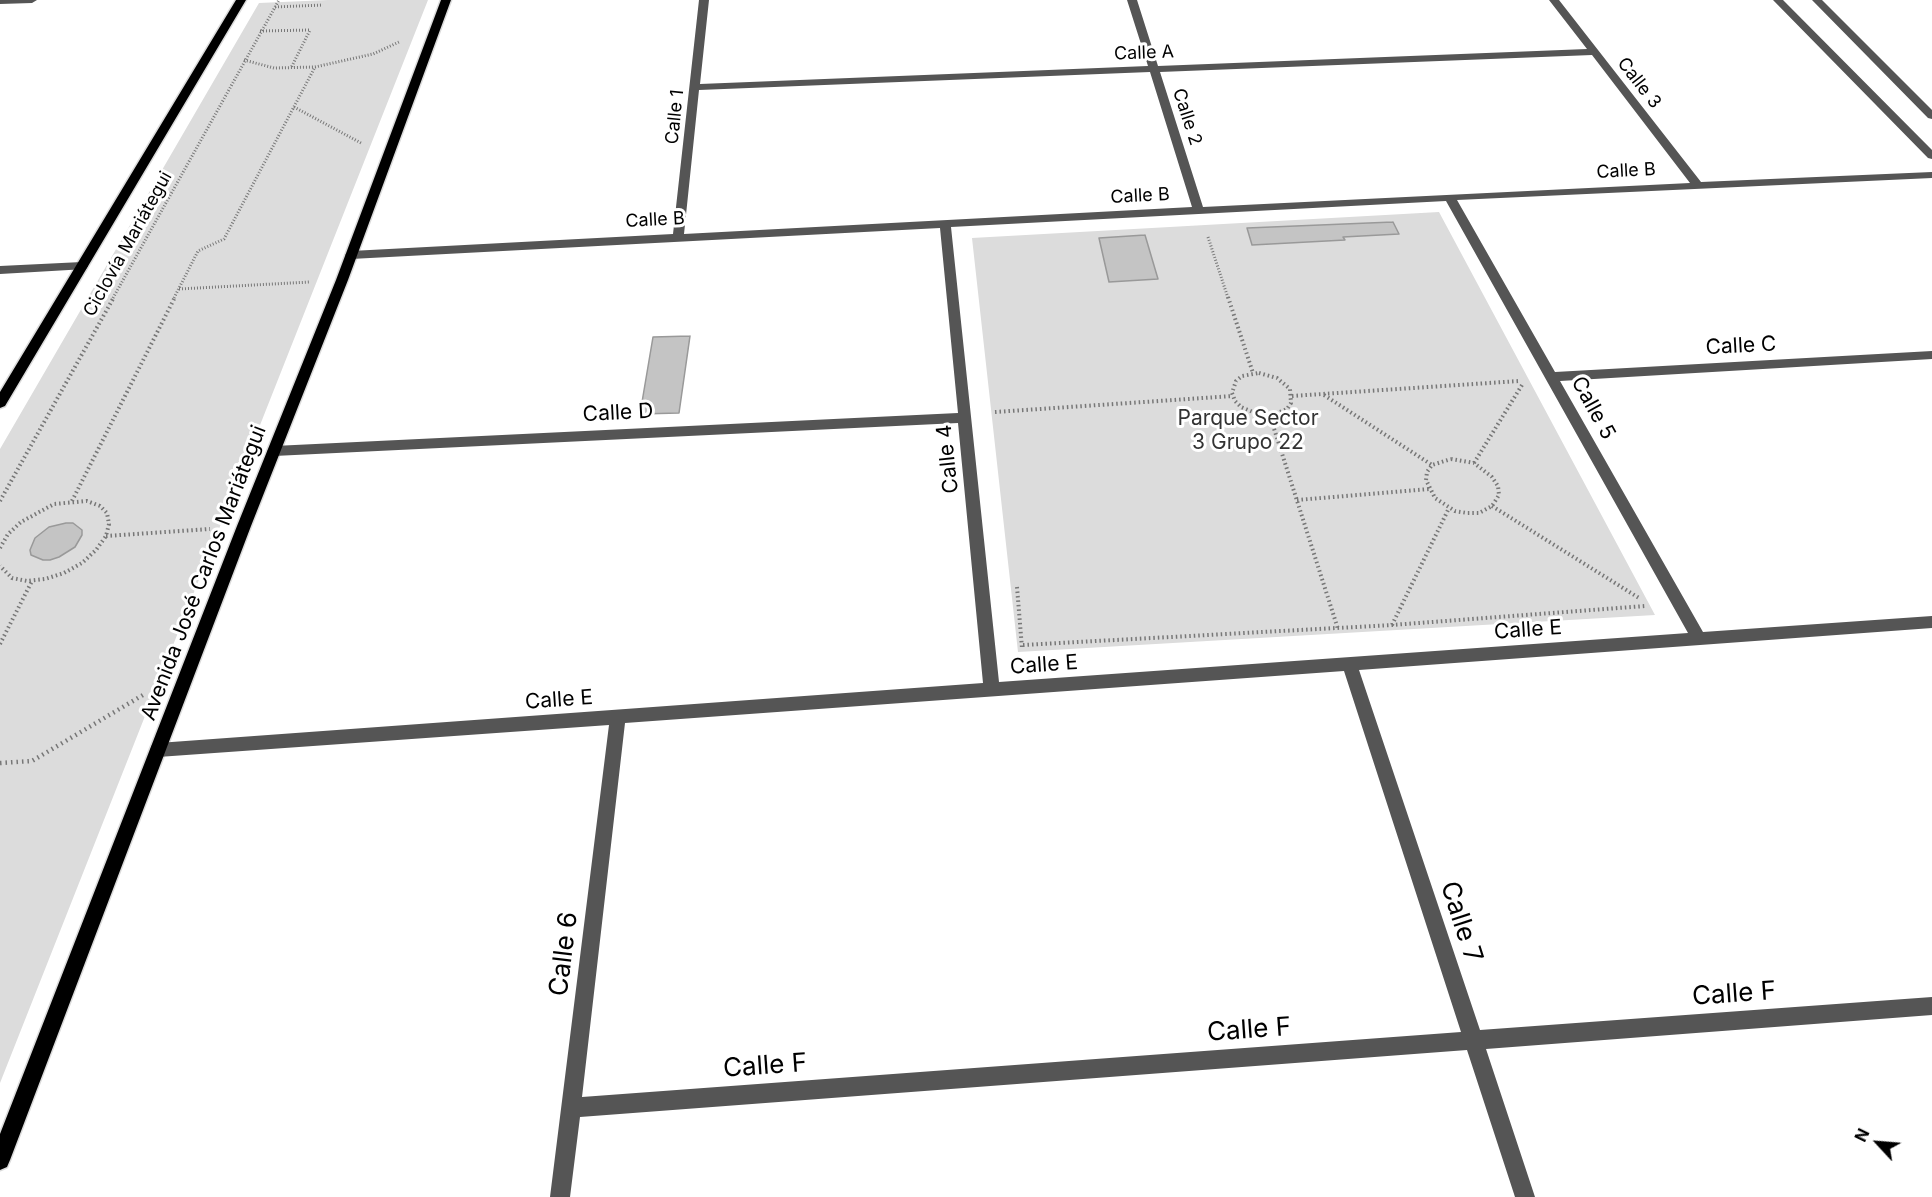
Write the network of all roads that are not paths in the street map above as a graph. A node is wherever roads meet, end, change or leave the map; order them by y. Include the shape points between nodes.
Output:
1 (32, 0) edge
2 (242, 0) edge
3 (446, 0) edge
4 (704, 0) edge
5 (1132, 0) edge
6 (1554, 0) edge
7 (1778, 0) edge
8 (1817, 0) edge
9 (0, 1) edge
10 (1595, 52) junction
11 (1154, 69) junction
12 (694, 87) junction
13 (1932, 116) edge
14 (1932, 156) edge
15 (1932, 175) edge
16 (1698, 186) junction
17 (1450, 197) junction
18 (1199, 211) junction
19 (945, 224) junction
20 (678, 237) junction
21 (351, 255) junction
22 (82, 266) junction
23 (0, 270) edge
24 (1932, 355) edge
25 (1552, 376) junction
26 (0, 403) edge
27 (965, 418) junction
28 (274, 451) junction
29 (1932, 622) edge
30 (1699, 639) junction
31 (1349, 664) junction
32 (992, 690) junction
33 (618, 717) junction
34 (158, 750) junction
35 (1932, 1006) edge
36 (1473, 1040) junction
37 (571, 1108) junction
38 (0, 1160) edge
39 (560, 1197) edge
40 (1525, 1197) edge

1 - 9 street
2 - 22 main road
3 - 21 main road, Avenida José Carlos Mariátegui
4 - 12 street, Calle 1
5 - 11 street, Calle 2
6 - 10 street, Calle 3
7 - 14 street
8 - 13 street
10 - 11 street, Calle A
10 - 16 street, Calle 3
11 - 12 street, Calle A
11 - 18 street, Calle 2
12 - 20 street, Calle 1
15 - 16 street, Calle B
16 - 17 street, Calle B
17 - 18 street, Calle B
17 - 25 street, Calle 5
18 - 19 street, Calle B
19 - 20 street, Calle B
19 - 27 street, Calle 4
20 - 21 street, Calle B
21 - 28 main road, Avenida José Carlos Mariátegui
22 - 23 street
22 - 26 main road
24 - 25 street, Calle C
25 - 30 street, Calle 5
27 - 28 street, Calle D
27 - 32 street, Calle 4
28 - 34 main road, Avenida José Carlos Mariátegui
29 - 30 street, Calle E
30 - 31 street, Calle E
31 - 32 street, Calle E
31 - 36 street, Calle 7
32 - 33 street, Calle E
33 - 34 street, Calle E
33 - 37 street, Calle 6
34 - 38 main road, Avenida José Carlos Mariátegui
35 - 36 street, Calle F
36 - 37 street, Calle F
36 - 40 street, Calle 7
37 - 39 street, Calle 6

